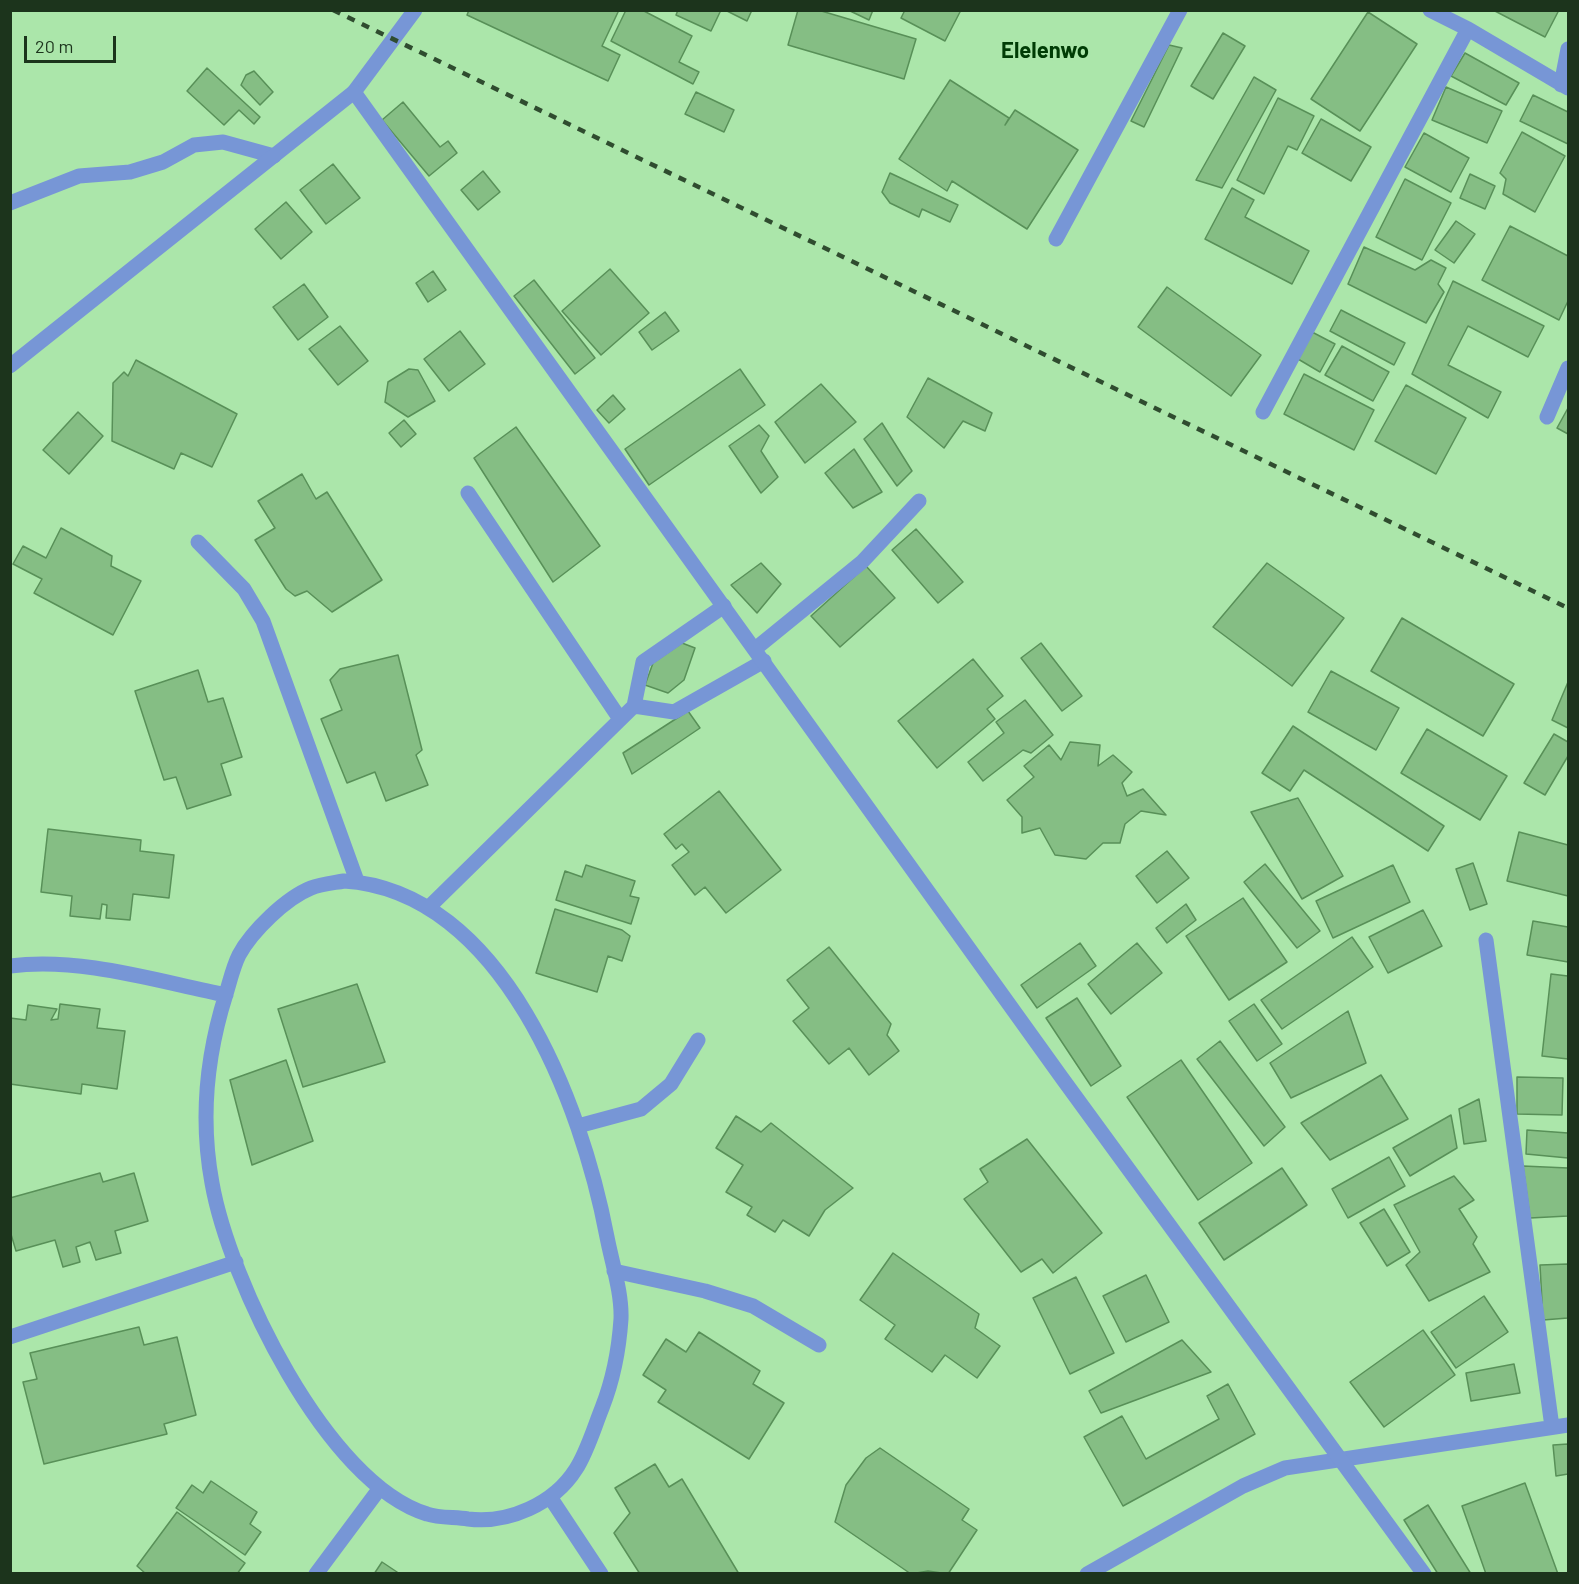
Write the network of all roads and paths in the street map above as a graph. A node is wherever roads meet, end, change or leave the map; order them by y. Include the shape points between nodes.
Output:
1 (415, 10) edge
2 (1180, 10) edge
3 (1430, 10) edge
4 (1468, 29) junction
5 (1569, 49) edge
6 (1565, 87) edge
7 (354, 92) junction
8 (274, 156) junction
9 (10, 203) edge
10 (1056, 239) dead end
11 (10, 366) edge
12 (1569, 368) edge
13 (1263, 412) dead end
14 (1547, 417) dead end
15 (468, 493) dead end
16 (919, 501) dead end
17 (198, 542) dead end
18 (724, 606) junction
19 (755, 649) junction
20 (764, 661) junction
21 (634, 706) junction
22 (620, 719) junction
23 (357, 881) junction
24 (428, 908) junction
25 (1486, 940) dead end
26 (10, 966) edge
27 (226, 995) junction
28 (698, 1040) dead end
29 (578, 1126) junction
30 (236, 1262) junction
31 (614, 1271) junction
32 (10, 1337) edge
33 (819, 1345) dead end
34 (1569, 1425) edge
35 (1552, 1427) junction
36 (1341, 1458) junction
37 (380, 1488) junction
38 (550, 1497) junction
39 (316, 1574) edge
40 (601, 1574) edge
41 (1087, 1574) edge
42 (1424, 1574) edge

1 - 7 street
2 - 10 street
3 - 4 street
4 - 6 street
4 - 13 street
5 - 6 street
7 - 8 street
7 - 18 street
8 - 9 street via 223,142 194,145 164,162 130,172 79,176
8 - 11 street
12 - 14 street
15 - 22 street
16 - 19 street via 862,562
17 - 23 street via 244,589 263,621
18 - 19 street
18 - 21 street via 643,662
19 - 20 street
20 - 21 street via 674,712
20 - 36 street via 1062,1078
21 - 22 street
22 - 24 street
23 - 24 street
23 - 27 street via 309,889 255,930 238,957
24 - 29 street via 462,933 498,971 557,1069
25 - 35 street
26 - 27 street via 72,965
27 - 30 street via 207,1068 204,1117 212,1185
28 - 29 street via 671,1084 641,1109
29 - 31 street via 601,1202
30 - 32 street
30 - 37 street via 259,1318 306,1405 342,1453
31 - 33 street via 753,1306
31 - 38 street via 621,1314 617,1357 605,1401 576,1470
34 - 35 street
35 - 36 street
36 - 41 street via 1285,1468 1243,1486
36 - 42 street
37 - 38 street via 426,1514 480,1521 514,1515
37 - 39 street
38 - 40 street

